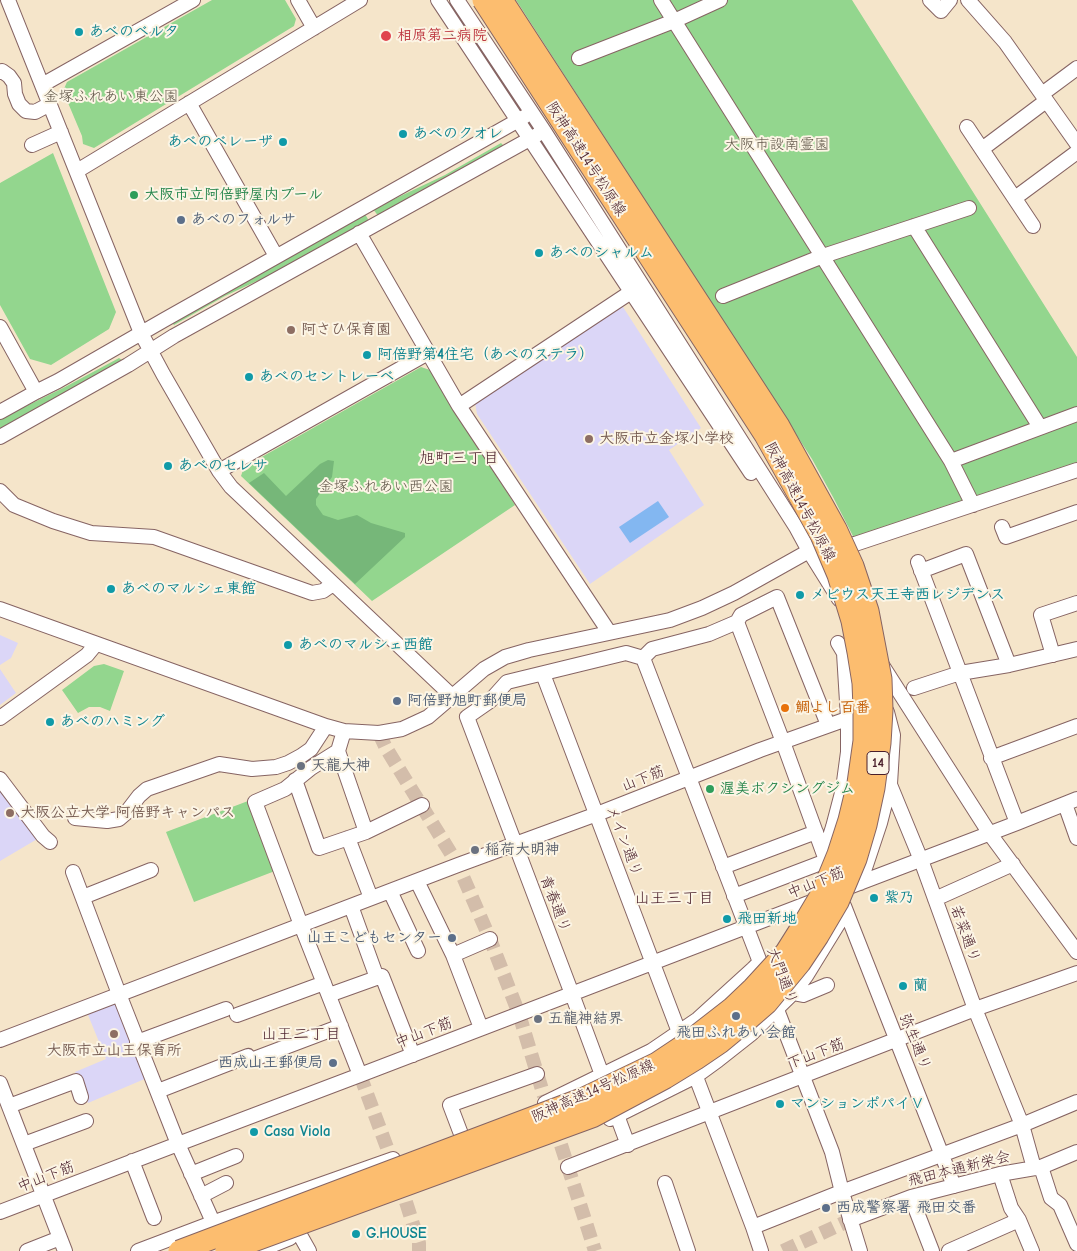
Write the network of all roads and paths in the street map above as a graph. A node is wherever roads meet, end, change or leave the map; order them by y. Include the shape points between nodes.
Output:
1 (8, 0) edge
2 (193, 0) edge
3 (298, 0) edge
4 (360, 0) edge
5 (438, 0) edge
6 (457, 0) edge
7 (483, 0) edge
8 (502, 0) edge
9 (661, 0) edge
10 (720, 0) edge
11 (930, 0) edge
12 (950, 0) edge
13 (974, 2) edge
14 (674, 21) junction
15 (314, 28) junction
16 (579, 58) dead end
17 (1077, 68) edge
18 (0, 72) edge
19 (42, 85) junction
20 (1044, 97) junction
21 (189, 102) junction
22 (50, 104) junction
23 (531, 112) junction
24 (517, 121) junction
25 (967, 127) dead end
26 (544, 131) junction
27 (61, 132) junction
28 (530, 140) junction
29 (1077, 144) edge
30 (32, 145) dead end
31 (982, 149) junction
32 (1077, 152) edge
33 (77, 171) junction
34 (1015, 198) junction
35 (969, 208) dead end
36 (914, 226) junction
37 (1033, 226) dead end
38 (359, 233) junction
39 (276, 256) junction
40 (823, 256) junction
41 (631, 292) junction
42 (723, 296) dead end
43 (0, 327) edge
44 (141, 333) junction
45 (150, 351) junction
46 (428, 353) junction
47 (36, 392) junction
48 (459, 406) junction
49 (0, 412) edge
50 (1077, 414) edge
51 (1040, 427) junction
52 (0, 437) edge
53 (951, 461) junction
54 (219, 470) junction
55 (1077, 470) edge
56 (0, 491) edge
57 (973, 505) junction
58 (1077, 512) edge
59 (1002, 528) dead end
60 (809, 552) junction
61 (333, 584) junction
62 (1077, 603) edge
63 (0, 609) edge
64 (737, 622) junction
65 (609, 632) junction
66 (838, 643) dead end
67 (96, 644) junction
68 (1077, 649) edge
69 (1054, 654) junction
70 (643, 658) junction
71 (1009, 665) junction
72 (543, 674) junction
73 (960, 674) junction
74 (914, 688) dead end
75 (452, 696) junction
76 (854, 715) junction
77 (0, 718) edge
78 (828, 725) junction
79 (326, 726) junction
80 (1077, 726) edge
81 (344, 730) junction
82 (783, 742) junction
83 (338, 751) junction
84 (992, 758) junction
85 (689, 778) junction
86 (0, 779) edge
87 (295, 780) junction
88 (890, 784) junction
89 (1071, 802) edge
90 (422, 805) dead end
91 (597, 814) junction
92 (75, 818) dead end
93 (1018, 823) junction
94 (373, 829) junction
95 (816, 832) junction
96 (990, 834) junction
97 (348, 838) junction
98 (1077, 838) edge
99 (50, 842) dead end
100 (516, 845) junction
101 (825, 858) junction
102 (920, 860) junction
103 (1013, 864) junction
104 (723, 868) junction
105 (151, 870) dead end
106 (73, 872) dead end
107 (417, 881) junction
108 (860, 883) junction
109 (390, 891) junction
110 (838, 892) junction
111 (734, 896) junction
112 (83, 897) junction
113 (371, 898) junction
114 (935, 899) junction
115 (351, 906) junction
116 (846, 911) junction
117 (301, 925) junction
118 (746, 928) junction
119 (490, 939) dead end
120 (418, 951) dead end
121 (1077, 952) edge
122 (453, 955) junction
123 (760, 962) junction
124 (653, 963) junction
125 (1077, 973) edge
126 (377, 978) junction
127 (828, 986) dead end
128 (327, 989) junction
129 (793, 993) junction
130 (119, 994) junction
131 (572, 994) junction
132 (976, 1009) junction
133 (777, 1010) junction
134 (341, 1026) junction
135 (481, 1028) junction
136 (679, 1032) junction
137 (0, 1040) edge
138 (897, 1041) junction
139 (137, 1042) junction
140 (413, 1055) junction
141 (537, 1074) dead end
142 (360, 1075) junction
143 (602, 1075) junction
144 (696, 1076) junction
145 (804, 1076) junction
146 (0, 1083) edge
147 (158, 1091) junction
148 (81, 1097) dead end
149 (5, 1101) edge
150 (1077, 1102) edge
151 (548, 1109) tunnel mouth
152 (709, 1113) junction
153 (618, 1116) junction
154 (86, 1121) dead end
155 (1022, 1125) junction
156 (556, 1133) tunnel mouth
157 (462, 1134) junction
158 (24, 1144) junction
159 (178, 1144) junction
160 (628, 1144) junction
161 (1077, 1152) edge
162 (942, 1155) junction
163 (236, 1156) dead end
164 (132, 1161) junction
165 (393, 1166) tunnel mouth
166 (568, 1167) dead end
167 (1038, 1168) junction
168 (191, 1174) junction
169 (1000, 1174) junction
170 (226, 1183) dead end
171 (665, 1183) dead end
172 (954, 1186) junction
173 (402, 1190) tunnel mouth
174 (842, 1192) junction
175 (43, 1195) junction
176 (201, 1196) junction
177 (911, 1197) junction
178 (0, 1212) edge
179 (154, 1218) dead end
180 (850, 1220) junction
181 (1019, 1220) junction
182 (212, 1223) junction
183 (753, 1227) junction
184 (300, 1235) junction
185 (62, 1244) edge
186 (1077, 1244) edge
187 (1077, 1248) edge
188 (27, 1251) edge
189 (138, 1251) edge
190 (179, 1251) edge
191 (227, 1251) edge
192 (258, 1251) edge
193 (309, 1251) edge
194 (688, 1251) edge
195 (761, 1251) edge
196 (860, 1251) edge
197 (932, 1251) edge
198 (949, 1251) edge
199 (1032, 1251) edge
200 (1072, 1251) edge

1 - 19 street
2 - 19 street
3 - 15 street
4 - 15 street
5 - 24 street
6 - 23 street
7 - 190 highway, 阪神高速14号松原線 / 14, bridge via 765,435 821,535 852,621 863,683 864,741 858,783 838,854 822,893 786,952 732,1008 687,1043 657,1063 584,1098
8 - 191 highway, 阪神高速14号松原線 / 14, bridge via 779,426 836,528 853,566 868,611 881,679 880,743 866,825 838,902 800,963 784,984 744,1023 696,1059 592,1117
9 - 14 street
10 - 14 street
11 - 12 street via 941,11
13 - 20 street
14 - 16 street
14 - 40 street
15 - 21 street
17 - 20 street
18 - 22 street via 14,83 19,104 26,111 35,112
19 - 22 street
20 - 29 street
20 - 31 street
21 - 33 street
21 - 39 street
22 - 27 street
23 - 24 street
23 - 26 street
24 - 28 street
24 - 39 street
25 - 31 street
26 - 28 street
26 - 60 street
27 - 30 street
27 - 33 street
28 - 38 street
28 - 41 street
31 - 34 street
32 - 34 street
33 - 44 street
34 - 37 street
35 - 36 street
36 - 40 street
36 - 51 street
38 - 45 street
38 - 46 street
39 - 44 street
40 - 42 street
40 - 53 street
41 - 48 street
41 - 60 street via 790,532
43 - 47 street
44 - 45 street
44 - 47 street
45 - 52 street
45 - 54 street
46 - 48 street
46 - 54 street
47 - 49 street
48 - 65 street
50 - 51 street
51 - 53 street
53 - 57 street
54 - 61 street via 231,487
55 - 57 street
56 - 61 street via 14,505 53,522 91,533 154,537 312,593
57 - 60 street via 855,544
58 - 59 street via 1006,536
60 - 65 street via 702,608 670,620
60 - 96 street
61 - 75 street
62 - 69 street via 1041,615
63 - 67 street
64 - 70 street via 709,634 652,649
64 - 78 street via 741,615 777,597
64 - 82 street, 弥生通り
65 - 75 street via 505,657 484,669
66 - 76 street via 844,652
67 - 77 street via 87,655
67 - 79 street
68 - 69 street
69 - 71 street
70 - 72 street via 626,653
70 - 85 street, 大門通り
71 - 73 street
71 - 73 street via 966,554 919,567
72 - 91 street, メイン通り
72 - 100 street, 青春通り via 507,682 490,701 467,717
73 - 74 street
73 - 84 street
75 - 81 street via 428,717 402,729 379,732
76 - 78 street, 山下筋
76 - 88 street, 若菜通り
76 - 88 street, 山下筋 via 885,702 893,735
76 - 101 street via 843,789
78 - 82 street, 山下筋
79 - 81 street
79 - 92 street via 311,749 288,763 252,770 220,764 147,789 119,819
80 - 84 street
81 - 83 street
82 - 85 street, 山下筋
82 - 95 street, 弥生通り
83 - 87 street
83 - 94 street
84 - 93 street
85 - 91 street, 山下筋
85 - 104 street, 大門通り
86 - 99 street
87 - 97 street via 319,848
87 - 117 street via 255,802
88 - 102 street, 若菜通り
88 - 108 street
89 - 93 street, 中山下筋
89 - 98 street
90 - 94 street
91 - 100 street, 山下筋
91 - 124 street, メイン通り
93 - 96 street, 中山下筋
94 - 97 street
95 - 101 street, 弥生通り
95 - 104 street
96 - 102 street, 中山下筋
96 - 103 street
97 - 113 street
100 - 107 street, 山下筋
100 - 131 street, 青春通り
101 - 110 street, 弥生通り
101 - 111 street
102 - 108 street, 中山下筋
102 - 114 street, 若菜通り
103 - 114 street
103 - 121 street
104 - 111 street, 大門通り
105 - 112 street
106 - 112 street
107 - 109 street, 山下筋
107 - 122 street
108 - 110 street, 中山下筋
109 - 113 street, 山下筋
109 - 120 street
110 - 116 street, 弥生通り
110 - 118 street, 中山下筋
111 - 118 street, 大門通り
112 - 130 street
113 - 115 street, 山下筋
114 - 132 street, 若菜通り
115 - 117 street, 山下筋
115 - 126 street
116 - 129 street
116 - 138 street, 弥生通り
117 - 128 street
117 - 130 street, 山下筋
118 - 123 street, 大門通り
118 - 124 street, 中山下筋
119 - 122 street
122 - 135 street
123 - 133 street, 大門通り
123 - 136 street via 698,1019
124 - 131 street, 中山下筋
124 - 136 street, メイン通り
125 - 132 street, 下山下筋
126 - 128 street
126 - 140 street via 382,976
127 - 129 street via 803,995
128 - 134 street
128 - 139 street via 232,1012
129 - 133 street
130 - 137 street, 山下筋
130 - 139 street
131 - 135 street, 中山下筋
131 - 143 street, 青春通り
132 - 138 street, 下山下筋
132 - 155 street, 若菜通り
133 - 144 street
133 - 145 street, 大門通り
134 - 142 street
134 - 147 street via 251,1060 248,1056
135 - 140 street, 中山下筋
136 - 143 street via 651,1051
136 - 144 street, メイン通り
138 - 145 street, 下山下筋
138 - 162 street, 弥生通り
139 - 147 street
140 - 142 street, 中山下筋
141 - 157 street via 450,1105
142 - 159 street, 中山下筋
143 - 153 street, 青春通り
143 - 157 street via 546,1103
144 - 152 street, メイン通り
144 - 153 street
145 - 152 street, 下山下筋
145 - 174 street, 大門通り via 832,1152
146 - 149 street
147 - 159 street
148 - 149 street via 76,1082
149 - 158 street
150 - 155 street
151 - 156 street
152 - 160 street, 下山下筋
152 - 183 street, メイン通り
153 - 160 street, 青春通り
153 - 184 street
154 - 158 street
155 - 162 street
155 - 167 street, 若菜通り
157 - 182 street
158 - 175 street
159 - 164 street, 中山下筋
159 - 168 street
160 - 166 street, 下山下筋
161 - 167 street, 飛田本通新栄会
162 - 172 street, 弥生通り
162 - 174 street
163 - 168 street
164 - 175 street, 中山下筋
164 - 179 street
165 - 173 street
167 - 169 street, 飛田本通新栄会
167 - 186 street, 若菜通り via 1051,1198 1060,1205
168 - 176 street
169 - 172 street, 飛田本通新栄会
169 - 181 street via 1011,1208
170 - 176 street
171 - 194 street
172 - 177 street, 飛田本通新栄会
174 - 180 street, 大門通り
174 - 183 street
175 - 178 street, 中山下筋
175 - 185 street
176 - 182 street
177 - 180 street, 飛田本通新栄会
177 - 197 street
180 - 196 street, 大門通り
181 - 198 street
181 - 199 street
182 - 189 street
182 - 191 street
183 - 195 street, メイン通り
184 - 192 street
184 - 193 street
185 - 188 street
187 - 200 street

